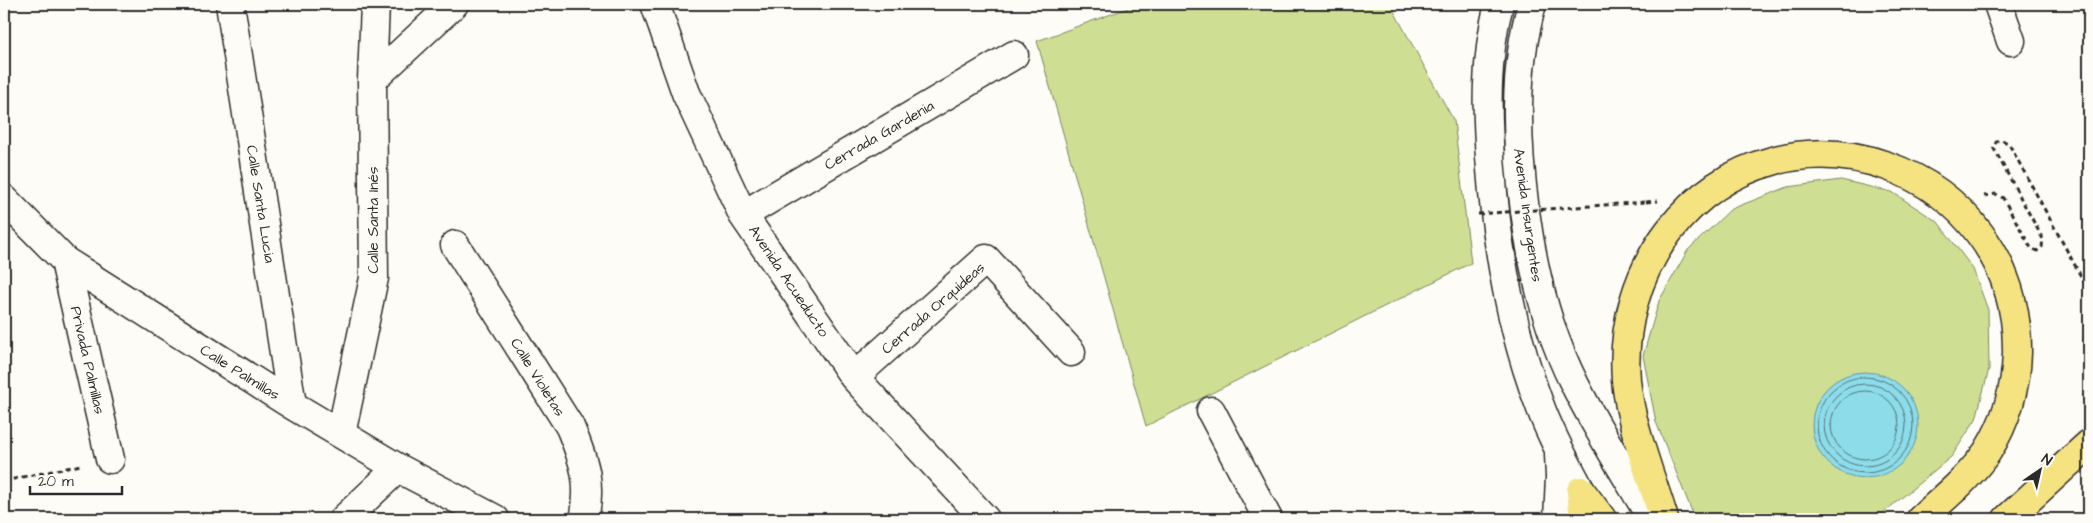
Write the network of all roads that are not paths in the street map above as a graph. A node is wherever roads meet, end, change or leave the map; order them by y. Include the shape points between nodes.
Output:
1 (230, 4) edge
2 (375, 4) edge
3 (454, 4) edge
4 (655, 4) edge
5 (1499, 4) edge
6 (1532, 4) edge
7 (1998, 4) edge
8 (2011, 42) dead end
9 (1014, 56) dead end
10 (372, 80) junction
11 (4, 199) edge
12 (743, 215) junction
13 (455, 246) dead end
14 (65, 261) junction
15 (1071, 352) dead end
16 (854, 377) junction
17 (292, 405) junction
18 (1211, 411) dead end
19 (341, 434) junction
20 (2089, 444) edge
21 (1559, 450) junction
22 (110, 459) road end
23 (398, 468) junction
24 (1581, 491) junction
25 (344, 519) edge
26 (495, 519) edge
27 (584, 519) edge
28 (985, 519) edge
29 (1268, 519) edge
30 (1558, 519) edge
31 (1584, 519) edge
32 (1602, 519) edge
33 (1652, 519) edge
34 (1664, 519) edge
35 (1921, 519) edge
36 (2008, 519) edge

1 - 17 street, Calle Santa Lucia
2 - 10 street, Calle Santa Inés
3 - 10 street
4 - 12 street, Avenida Acueducto via 686,93
5 - 21 street, Avenida Insurgentes via 1487,76 1493,207 1523,360
6 - 33 street, Avenida Insurgentes via 1524,39 1517,106 1520,174 1531,255 1556,343 1574,384
7 - 8 street
9 - 12 street, Cerrada Gardenia
10 - 19 street, Calle Santa Inés via 374,278
11 - 14 street, Calle Palmillas
12 - 16 street, Avenida Acueducto
13 - 27 street, Calle Violetas via 570,428 584,460 588,499
14 - 17 street, Calle Palmillas
14 - 22 street, Privada Palmillas
15 - 16 street, Cerrada Orquídeas via 986,259
16 - 28 street, Avenida Acueducto
17 - 19 street, Calle Palmillas
18 - 29 street
19 - 23 street, Calle Palmillas
20 - 36 main road
21 - 24 street, Avenida Insurgentes
21 - 30 street
23 - 25 street
23 - 26 street, Calle Palmillas
24 - 31 main road
24 - 32 main road
34 - 35 main road via 1631,411 1626,381 1628,324 1635,297 1661,242 1679,218 1701,198 1725,180 1746,170 1782,158 1812,155 1872,160 1901,170 1928,185 1973,225 2004,277 2017,336 2016,366 2009,404 1987,451 1969,475

